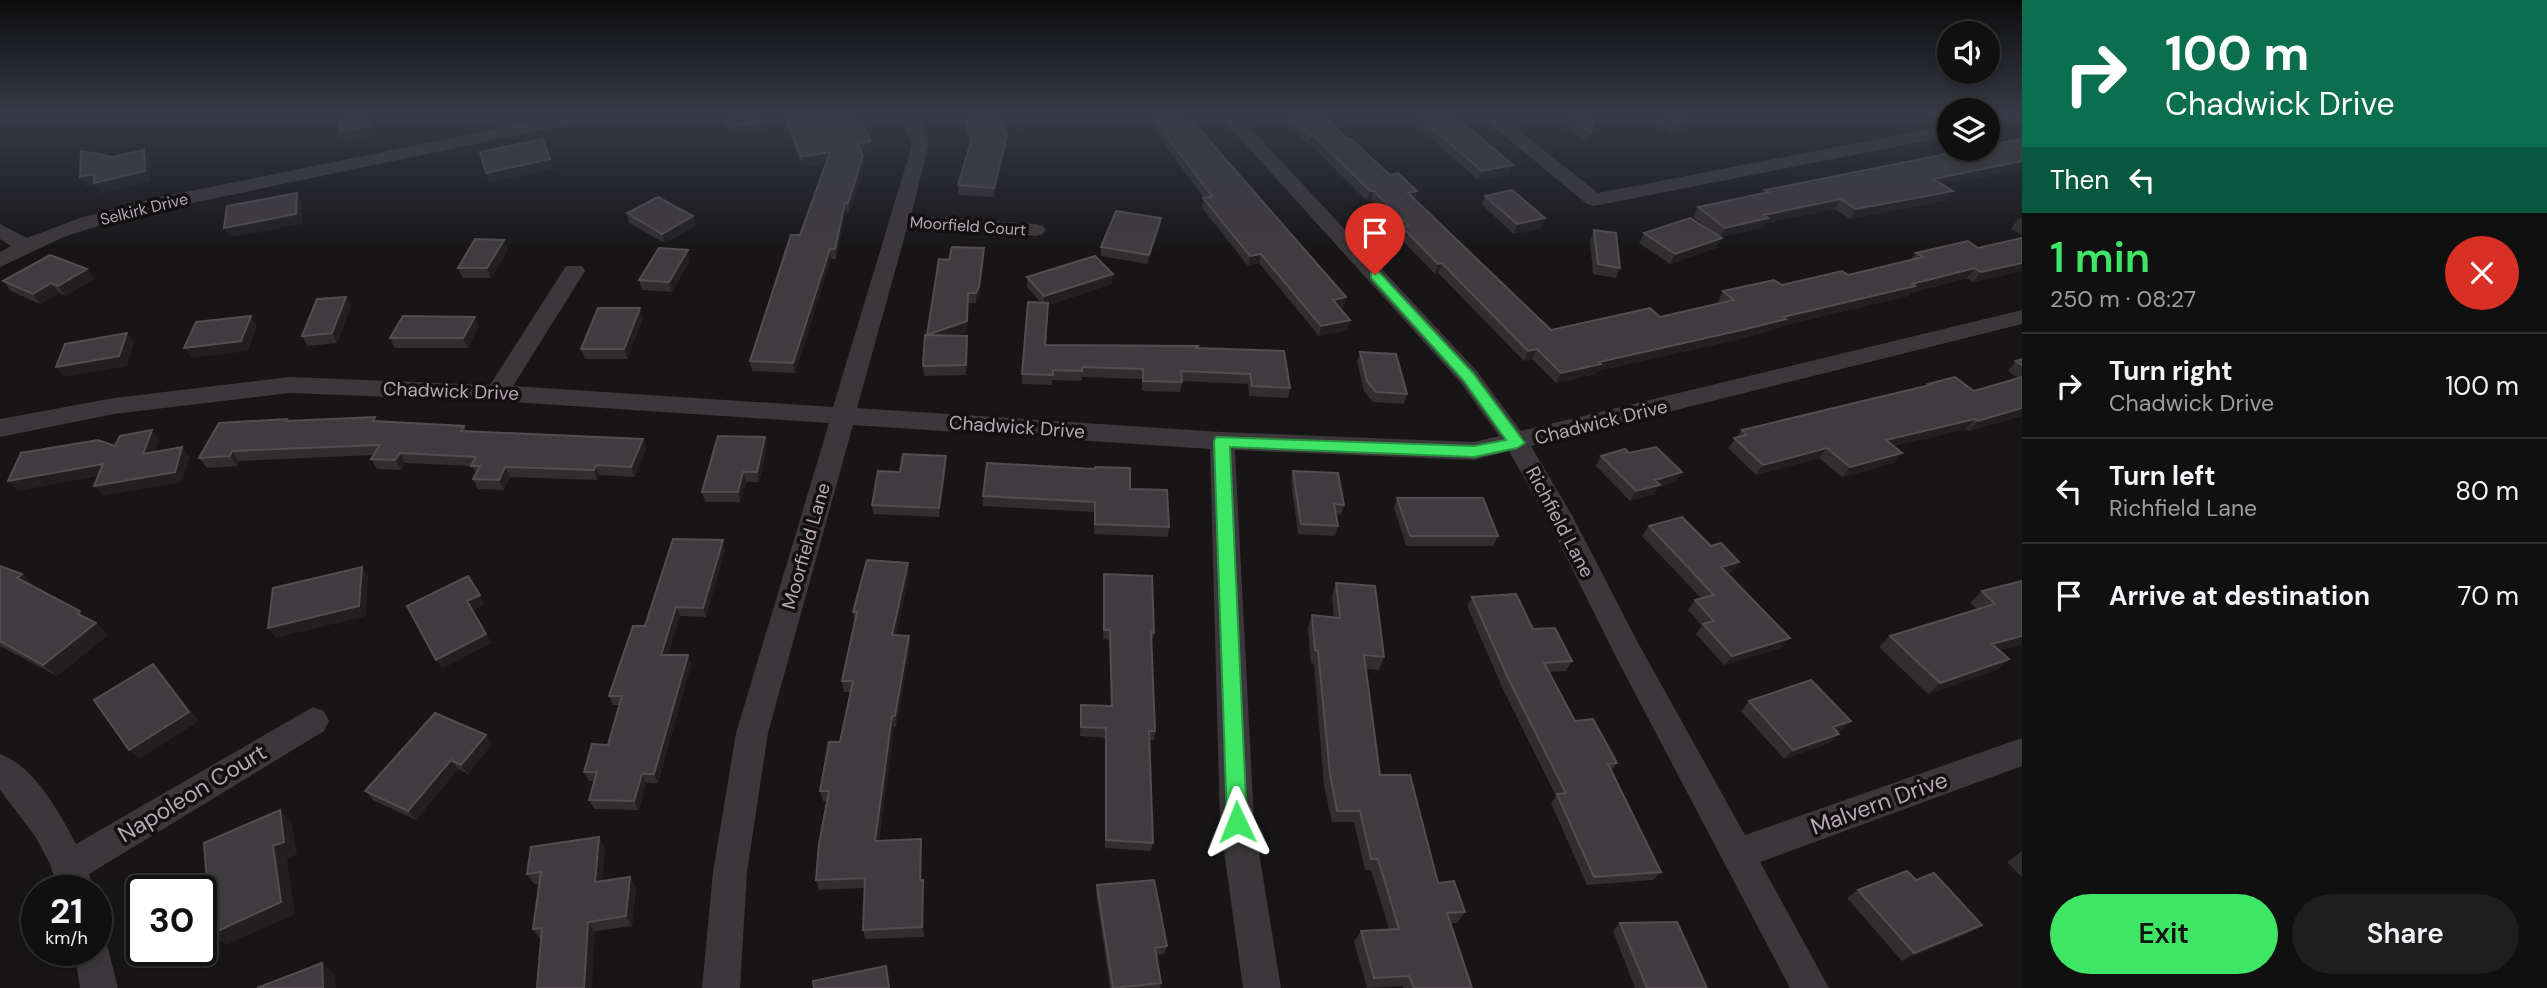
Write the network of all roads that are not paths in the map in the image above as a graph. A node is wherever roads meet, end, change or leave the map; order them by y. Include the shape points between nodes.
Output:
1 (373, 160) edge
2 (915, 160) edge
3 (1269, 160) edge
4 (1544, 160) edge
5 (1797, 160) edge
6 (899, 221) junction
7 (0, 230) edge
8 (1036, 230) dead end
9 (24, 245) junction
10 (0, 261) edge
11 (574, 271) dead end
12 (2022, 317) edge
13 (497, 393) junction
14 (844, 415) junction
15 (0, 428) edge
16 (1222, 441) junction
17 (1517, 443) junction
18 (313, 720) dead end
19 (2022, 752) edge
20 (0, 768) edge
21 (1736, 854) junction
22 (72, 875) edge
23 (79, 875) edge
24 (95, 966) edge
25 (99, 988) edge
26 (722, 988) edge
27 (1262, 988) edge
28 (1810, 988) edge

1 - 9 street, Selkirk Drive via 172,202
2 - 6 street, Moorfield Lane
3 - 17 street, Richfield Lane via 1468,376
4 - 5 street via 1594,200
6 - 8 street, Moorfield Court
6 - 14 street, Moorfield Lane
7 - 9 street
9 - 10 street
11 - 13 street
12 - 17 street, Chadwick Drive
13 - 14 street, Chadwick Drive
13 - 15 street, Chadwick Drive via 289,385 114,406
14 - 16 street, Chadwick Drive
14 - 26 street, Moorfield Lane via 752,733 730,872
16 - 17 street, Chadwick Drive via 1474,452
16 - 27 street via 1237,822
17 - 21 street, Richfield Lane
18 - 23 street, Napoleon Court
19 - 21 street, Malvern Drive
20 - 22 street via 38,812
21 - 28 street, Richfield Lane
24 - 25 street

